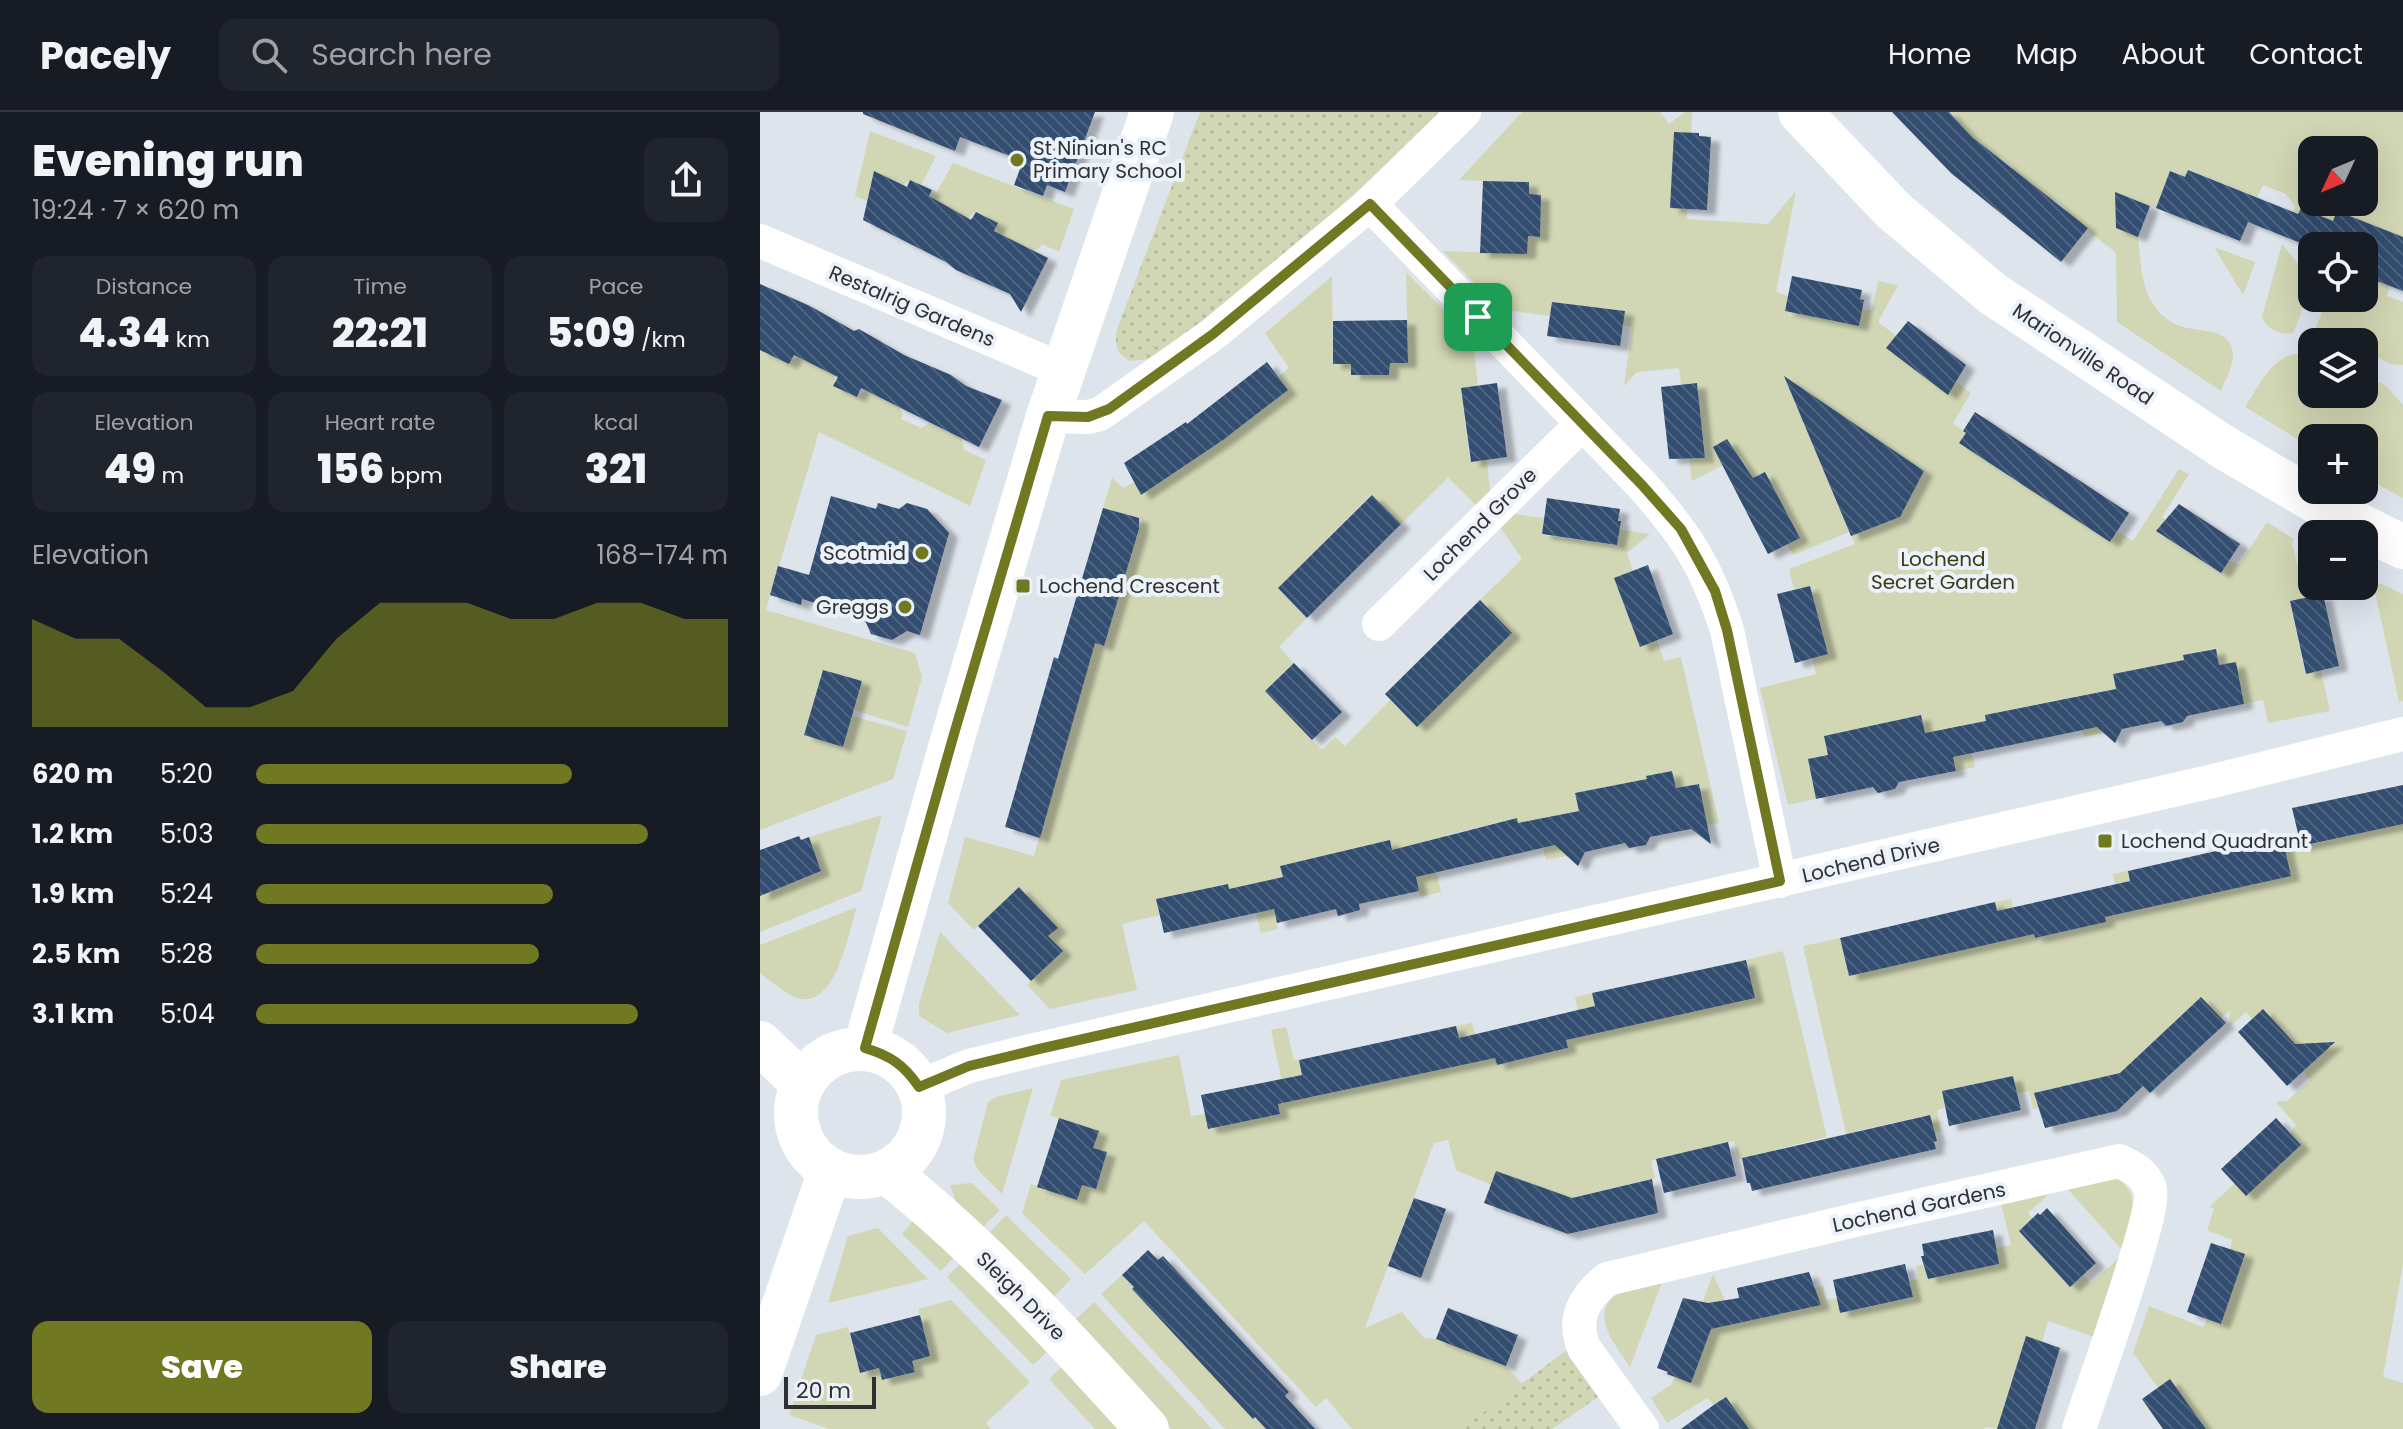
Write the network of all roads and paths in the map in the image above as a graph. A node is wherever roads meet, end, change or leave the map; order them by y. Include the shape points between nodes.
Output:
1 (1152, 112) edge
2 (1464, 112) edge
3 (1800, 112) edge
4 (1370, 204) junction
5 (760, 241) edge
6 (1063, 370) junction
7 (1048, 416) junction
8 (1581, 425) junction
9 (2403, 547) edge
10 (1379, 624) dead end
11 (2403, 734) edge
12 (1780, 881) junction
13 (760, 1043) edge
14 (865, 1048) junction
15 (802, 1083) junction
16 (919, 1087) junction
17 (830, 1171) junction
18 (887, 1172) junction
19 (760, 1374) edge
20 (1147, 1429) edge
21 (1642, 1429) edge
22 (2079, 1429) edge

1 - 6 street
2 - 4 street
3 - 9 street, Marionville Road via 1894,211 1993,294 2225,448
4 - 7 street via 1213,334 1109,409 1088,417
4 - 8 street
5 - 6 street, Restalrig Gardens
6 - 7 street
7 - 14 street
8 - 10 street, Lochend Grove
8 - 12 street via 1681,529 1715,591
11 - 12 street, Lochend Drive
12 - 16 street, Lochend Drive via 1039,1049 969,1066
13 - 15 street
14 - 15 street via 840,1051 818,1063
14 - 16 street via 897,1061
15 - 17 street via 796,1123 802,1142
16 - 18 street via 924,1111 920,1136 907,1157
17 - 18 street via 849,1177
17 - 19 street
18 - 20 street, Sleigh Drive via 939,1212
21 - 22 street, Lochend Gardens via 1580,1339 1584,1301 1607,1279 2119,1161 2141,1173 2151,1201

